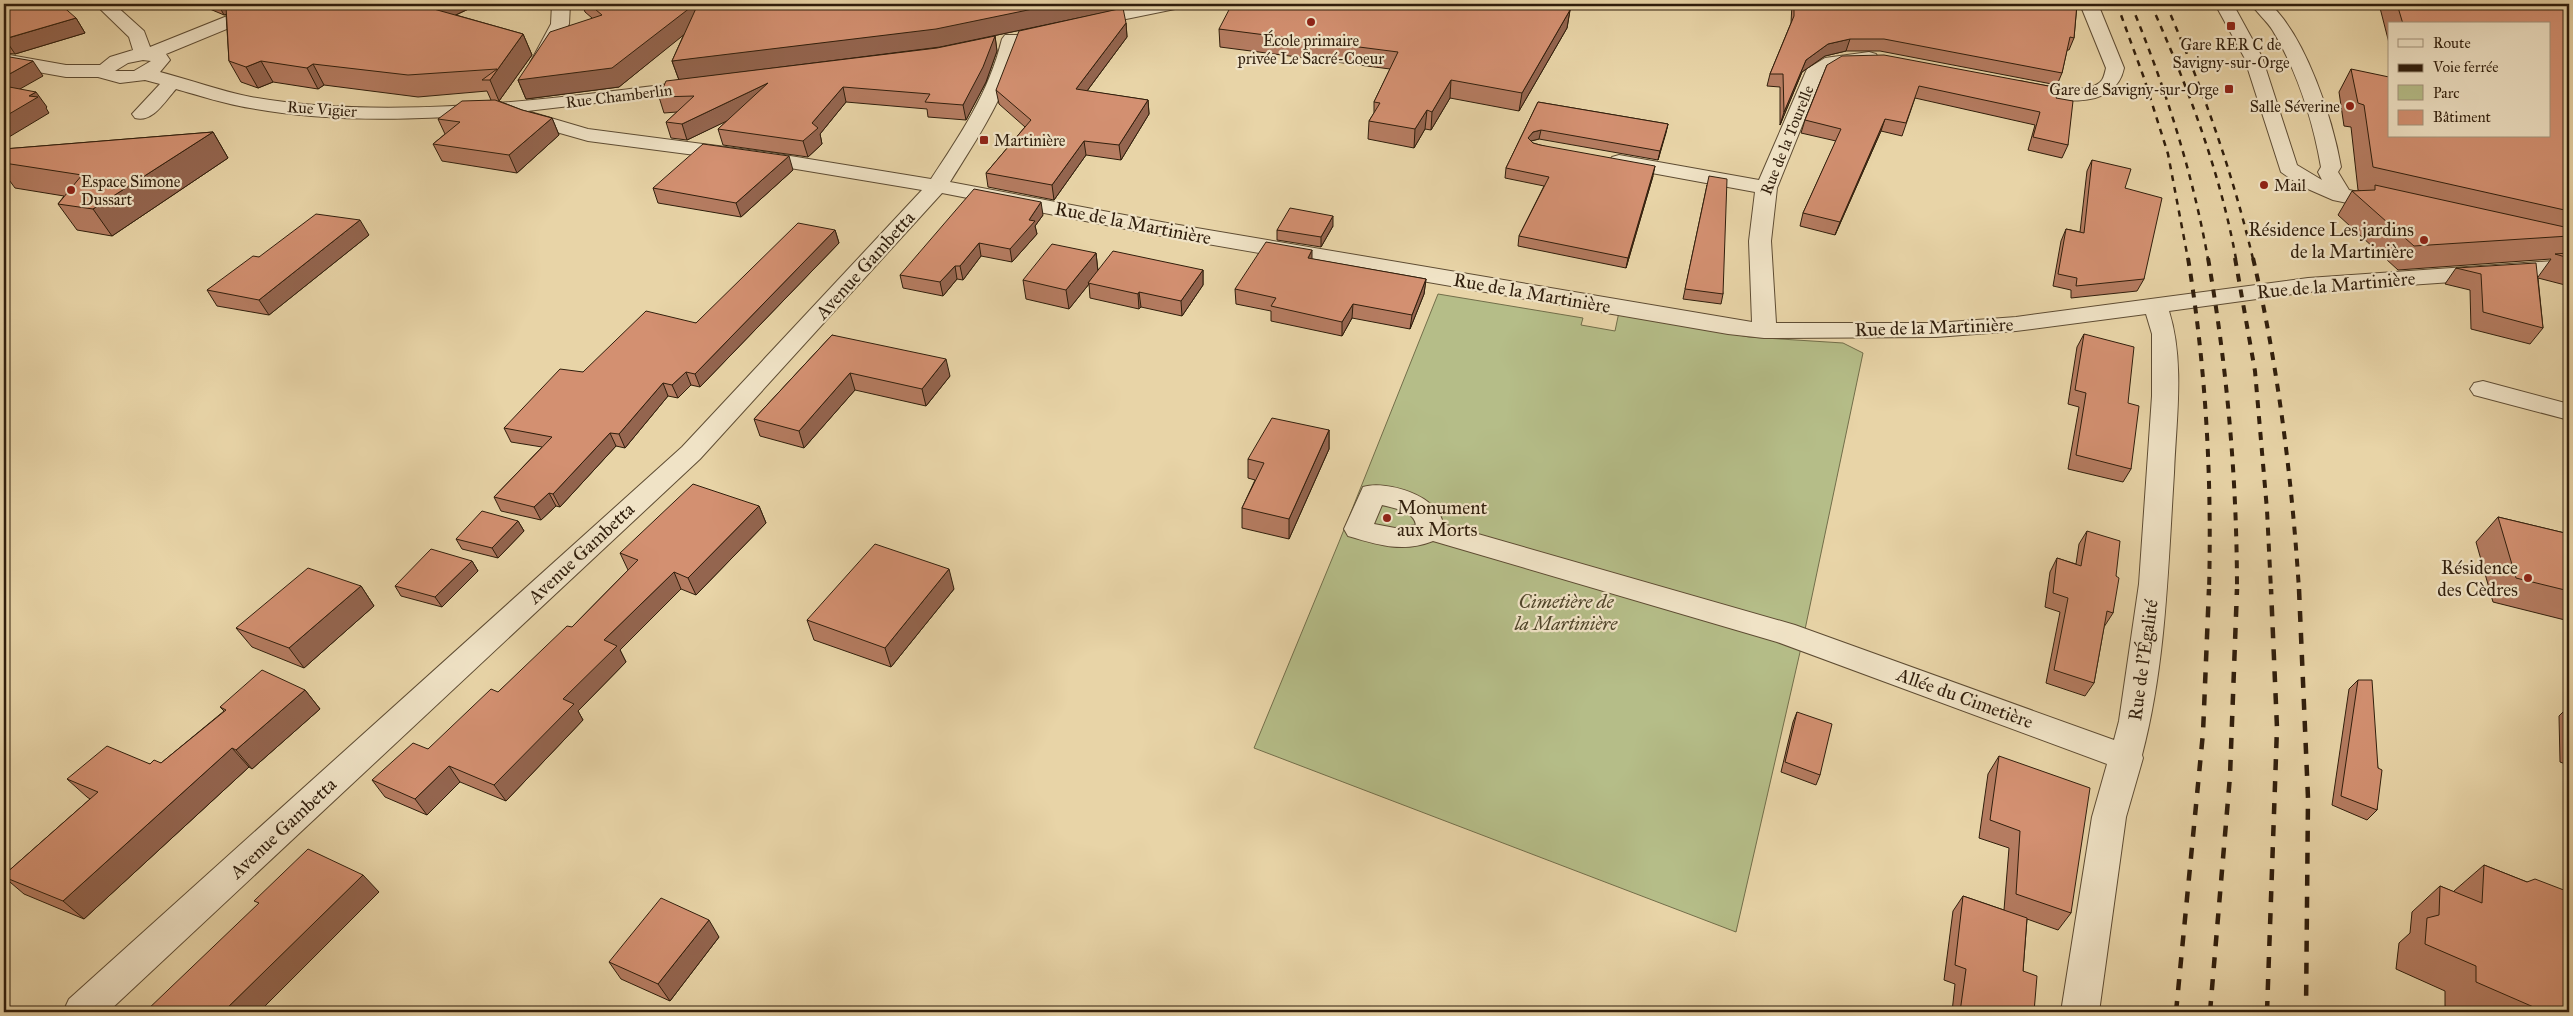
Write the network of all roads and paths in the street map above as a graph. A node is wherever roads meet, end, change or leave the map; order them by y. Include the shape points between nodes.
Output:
1 (104, 4) edge
2 (272, 4) edge
3 (561, 4) edge
4 (1175, 4) edge
5 (2089, 4) edge
6 (2224, 4) edge
7 (2260, 4) edge
8 (1069, 26) edge
9 (1011, 39) dead end
10 (4, 60) edge
11 (145, 60) junction
12 (1888, 60) edge
13 (173, 81) junction
14 (716, 84) edge
15 (2002, 84) edge
16 (506, 109) junction
17 (142, 114) dead end
18 (1596, 157) edge
19 (937, 186) junction
20 (1766, 188) junction
21 (2342, 195) junction
22 (2408, 210) edge
23 (2569, 266) edge
24 (2155, 305) junction
25 (1764, 331) junction
26 (2483, 389) dead end
27 (2569, 412) edge
28 (1430, 530) dead end
29 (2127, 758) junction
30 (82, 1012) edge
31 (2080, 1012) edge

1 - 11 street via 138,35
2 - 11 street
3 - 16 street via 560,24
4 - 8 street
5 - 15 street via 2115,68 2112,84 2093,93 2077,94 2041,92
6 - 21 street via 2254,57 2288,168 2308,182
7 - 21 street via 2277,20 2310,93 2330,152 2332,167 2328,172
9 - 19 street, Avenue Gambetta via 1004,68 981,118
10 - 11 street via 66,71 105,71 118,60
11 - 13 street, Rue Vigier
12 - 20 street, Rue de la Tourelle via 1846,59 1832,62 1814,73
13 - 16 street, Rue Vigier via 265,105 384,113
13 - 17 street
14 - 16 street, Rue Chamberlin
16 - 19 street, Rue de la Martinière via 537,122 588,135 772,159
18 - 20 street
19 - 25 street, Rue de la Martinière via 1176,232
19 - 30 street, Avenue Gambetta via 691,453
20 - 25 street, Rue de la Tourelle via 1761,239
21 - 22 street
23 - 24 street, Rue de la Martinière via 2308,285
24 - 25 street, Rue de la Martinière via 2016,324 1936,330
24 - 29 street, Rue de l'Égalité via 2164,334 2165,396 2153,584
26 - 27 street
28 - 29 street, Allée du Cimetière via 1803,639
29 - 31 street, Rue de l'Égalité via 2109,817

